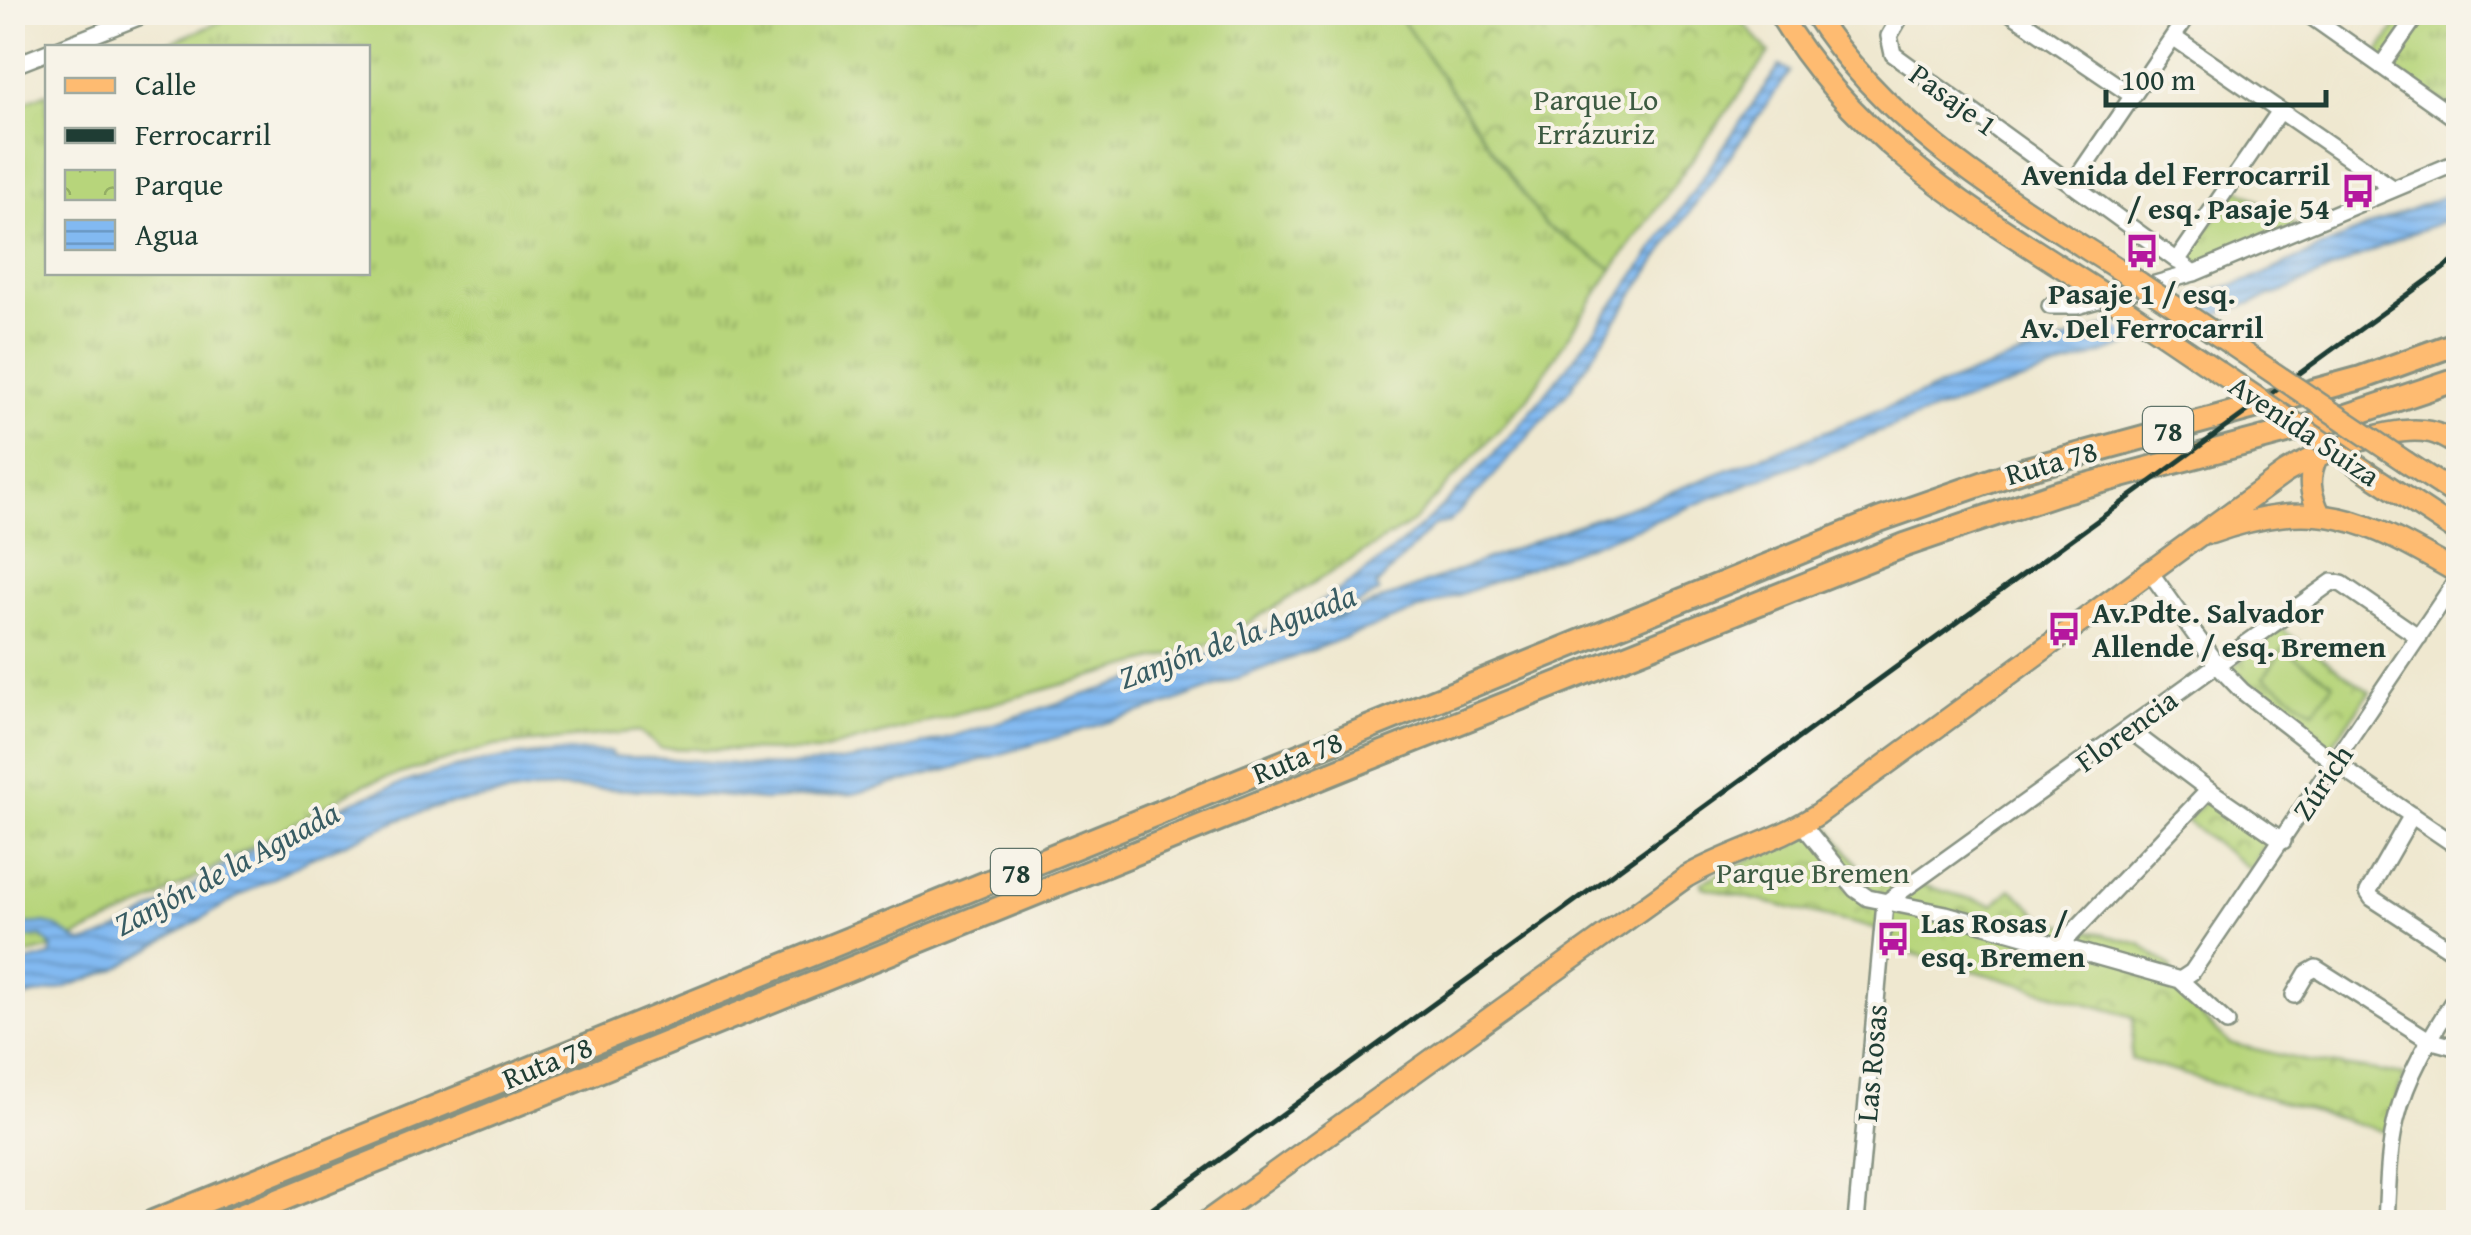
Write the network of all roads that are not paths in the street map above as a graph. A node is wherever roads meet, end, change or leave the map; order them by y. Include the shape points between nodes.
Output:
1 (151, 12) edge
2 (1778, 12) edge
3 (1813, 12) edge
4 (1903, 12) edge
5 (2010, 12) edge
6 (2304, 12) edge
7 (2419, 12) edge
8 (2183, 15) edge
9 (2174, 36) junction
10 (68, 45) edge
11 (45, 53) edge
12 (12, 66) edge
13 (2381, 66) junction
14 (2133, 96) junction
15 (2280, 111) junction
16 (2458, 120) edge
17 (2458, 162) edge
18 (2072, 186) junction
19 (2394, 189) junction
20 (2177, 261) junction
21 (2194, 273) junction
22 (2050, 306) dead end
23 (2458, 342) edge
24 (2458, 379) edge
25 (2458, 446) edge
26 (2317, 457) junction
27 (2458, 496) edge
28 (2320, 514) junction
29 (2458, 532) edge
30 (2190, 542) junction
31 (2150, 572) junction
32 (2458, 575) edge
33 (2419, 637) junction
34 (2218, 665) junction
35 (2128, 728) junction
36 (2335, 764) junction
37 (2209, 790) junction
38 (2412, 816) junction
39 (1802, 824) junction
40 (2283, 841) junction
41 (2458, 847) edge
42 (1885, 903) junction
43 (2059, 947) junction
44 (2458, 954) edge
45 (2180, 980) junction
46 (2458, 993) edge
47 (2294, 995) dead end
48 (2227, 1023) dead end
49 (2429, 1040) junction
50 (2458, 1048) edge
51 (153, 1222) edge
52 (226, 1222) edge
53 (1206, 1222) edge
54 (1856, 1222) edge
55 (2386, 1222) edge

1 - 10 street
2 - 29 main road, Avenida Suiza, bridge via 1832,90 1900,157
3 - 27 main road, Avenida Suiza, bridge via 1867,84 1930,143
4 - 18 street, Pasaje 1 via 1888,45 1897,57
5 - 14 street
6 - 13 street
7 - 13 street
8 - 9 street
9 - 14 street
9 - 15 street
11 - 12 street
13 - 16 street
14 - 18 street
15 - 19 street
15 - 20 street
17 - 19 street
18 - 20 street, Pasaje 1
19 - 21 street
20 - 21 street, Pasaje 1
21 - 22 street via 2078,306
23 - 51 highway, Ruta 78 / 78 via 2361,378 2019,471 1862,526
24 - 52 highway, Ruta 78 / 78 via 2347,416 2057,493 1905,545
25 - 26 main road via 2438,434 2408,431
26 - 28 main road via 2310,489
26 - 30 main road via 2285,472
28 - 30 main road, Avenida Suiza via 2261,519
28 - 32 main road, Avenida Suiza via 2374,527
30 - 31 main road
31 - 34 street
31 - 39 main road
32 - 33 street, Zúrich
33 - 34 street, Florencia via 2335,582
33 - 36 street, Zúrich
34 - 35 street, Florencia
34 - 36 street
35 - 37 street
35 - 42 street, Florencia
36 - 38 street
36 - 40 street, Zúrich
37 - 40 street
37 - 43 street
38 - 41 street
38 - 44 street via 2370,895
39 - 42 street via 1855,888
39 - 53 main road via 1686,877
40 - 45 street, Zúrich
42 - 43 street
42 - 54 street, Las Rosas
43 - 45 street
45 - 48 street
46 - 49 street
47 - 49 street via 2316,968
49 - 50 street
49 - 55 street via 2395,1124

